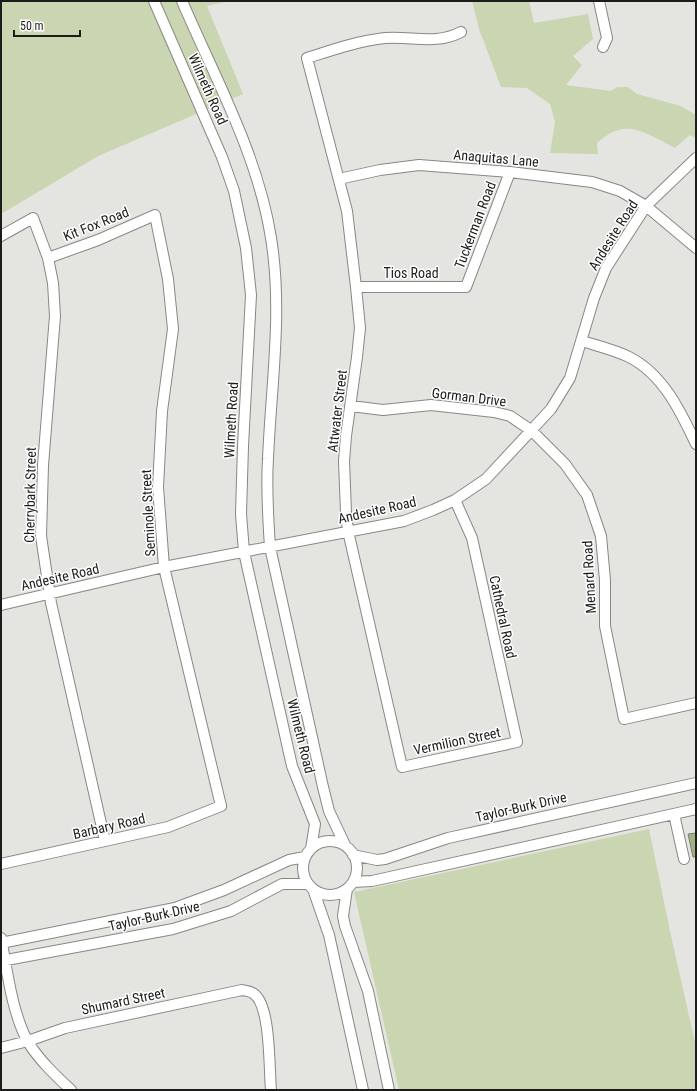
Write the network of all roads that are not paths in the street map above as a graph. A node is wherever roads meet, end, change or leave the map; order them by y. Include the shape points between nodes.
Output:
1 (154, 1) edge
2 (182, 1) edge
3 (599, 1) edge
4 (461, 32) dead end
5 (603, 47) dead end
6 (696, 158) edge
7 (510, 172) junction
8 (339, 179) junction
9 (646, 206) junction
10 (155, 215) joint
11 (1, 236) edge
12 (696, 248) edge
13 (48, 258) junction
14 (466, 287) joint
15 (356, 288) junction
16 (582, 341) junction
17 (351, 406) junction
18 (532, 431) junction
19 (696, 444) edge
20 (455, 500) junction
21 (348, 531) junction
22 (270, 546) junction
23 (244, 552) junction
24 (164, 567) junction
25 (50, 594) junction
26 (1, 605) edge
27 (696, 703) edge
28 (517, 742) joint
29 (402, 767) joint
30 (696, 783) edge
31 (220, 806) joint
32 (696, 809) edge
33 (674, 814) junction
34 (105, 841) junction
35 (345, 845) junction
36 (308, 853) junction
37 (353, 855) junction
38 (684, 859) dead end
39 (1, 864) edge
40 (350, 886) junction
41 (311, 887) junction
42 (1, 941) edge
43 (3, 961) edge
44 (28, 1041) junction
45 (1, 1048) edge
46 (71, 1090) edge
47 (271, 1090) edge
48 (363, 1090) edge
49 (390, 1090) edge

1 - 23 street, Wilmeth Road via 222,157 234,190 247,256 251,296 241,514
2 - 22 street, Wilmeth Road via 239,128 256,177 271,238 277,292 268,459 267,506
3 - 5 street via 607,38
4 - 8 street, Attwater Street via 445,39 386,38 360,42 307,58
6 - 9 street, Andesite Road
7 - 8 street, Anaquitas Lane via 419,165
7 - 9 street, Anaquitas Lane via 592,182 620,191
7 - 14 street, Tuckerman Road
8 - 15 street, Attwater Street via 351,237
9 - 12 street, Anaquitas Lane
9 - 16 street, Andesite Road via 606,268 594,298
10 - 13 street, Kit Fox Road
10 - 24 street, Seminole Street via 168,279 173,329 162,411 158,486
11 - 13 street, Cherrybark Street via 33,218
13 - 25 street, Cherrybark Street via 55,316 43,465 41,536
14 - 15 street, Tios Road
15 - 17 street, Attwater Street via 360,328
16 - 18 street, Andesite Road via 570,378 551,409
16 - 19 street via 629,357 645,367 668,392
17 - 18 street, Gorman Drive via 383,410 431,405 458,407 510,416
17 - 21 street, Attwater Street via 344,461
18 - 20 street, Andesite Road via 486,480
18 - 27 street, Menard Road via 566,464 578,480 598,524 603,551 605,626 624,719
20 - 21 street, Andesite Road via 404,521
20 - 28 street, Cathedral Road via 472,538
21 - 22 street, Andesite Road
21 - 29 street, Attwater Street
22 - 23 street, Andesite Road
22 - 35 street, Wilmeth Road via 322,787 329,811
23 - 24 street, Andesite Road
23 - 36 street, Wilmeth Road via 292,766 315,824
24 - 25 street, Andesite Road
24 - 31 street, Seminole Street
25 - 26 street, Andesite Road
25 - 34 street, Cherrybark Street
28 - 29 street, Vermilion Street
30 - 37 street, Taylor-Burk Drive via 448,838 385,859
31 - 34 street, Barbary Road via 168,827
32 - 33 street
33 - 38 street
33 - 40 street
34 - 39 street, Barbary Road
35 - 36 street via 324,842
35 - 37 street
36 - 41 street via 303,871
36 - 42 street, Taylor-Burk Drive via 224,890 175,908
37 - 40 street via 357,868
40 - 41 street via 330,895 321,894
40 - 49 street via 343,916 344,926 368,991
41 - 43 street, Taylor-Burk Drive via 282,884 231,911 173,929
41 - 48 street via 329,935
42 - 43 street
43 - 44 street
44 - 45 street, Shumard Street
44 - 46 street via 46,1065
44 - 47 street, Shumard Street via 65,1028 242,990 254,993 261,1004 267,1034

